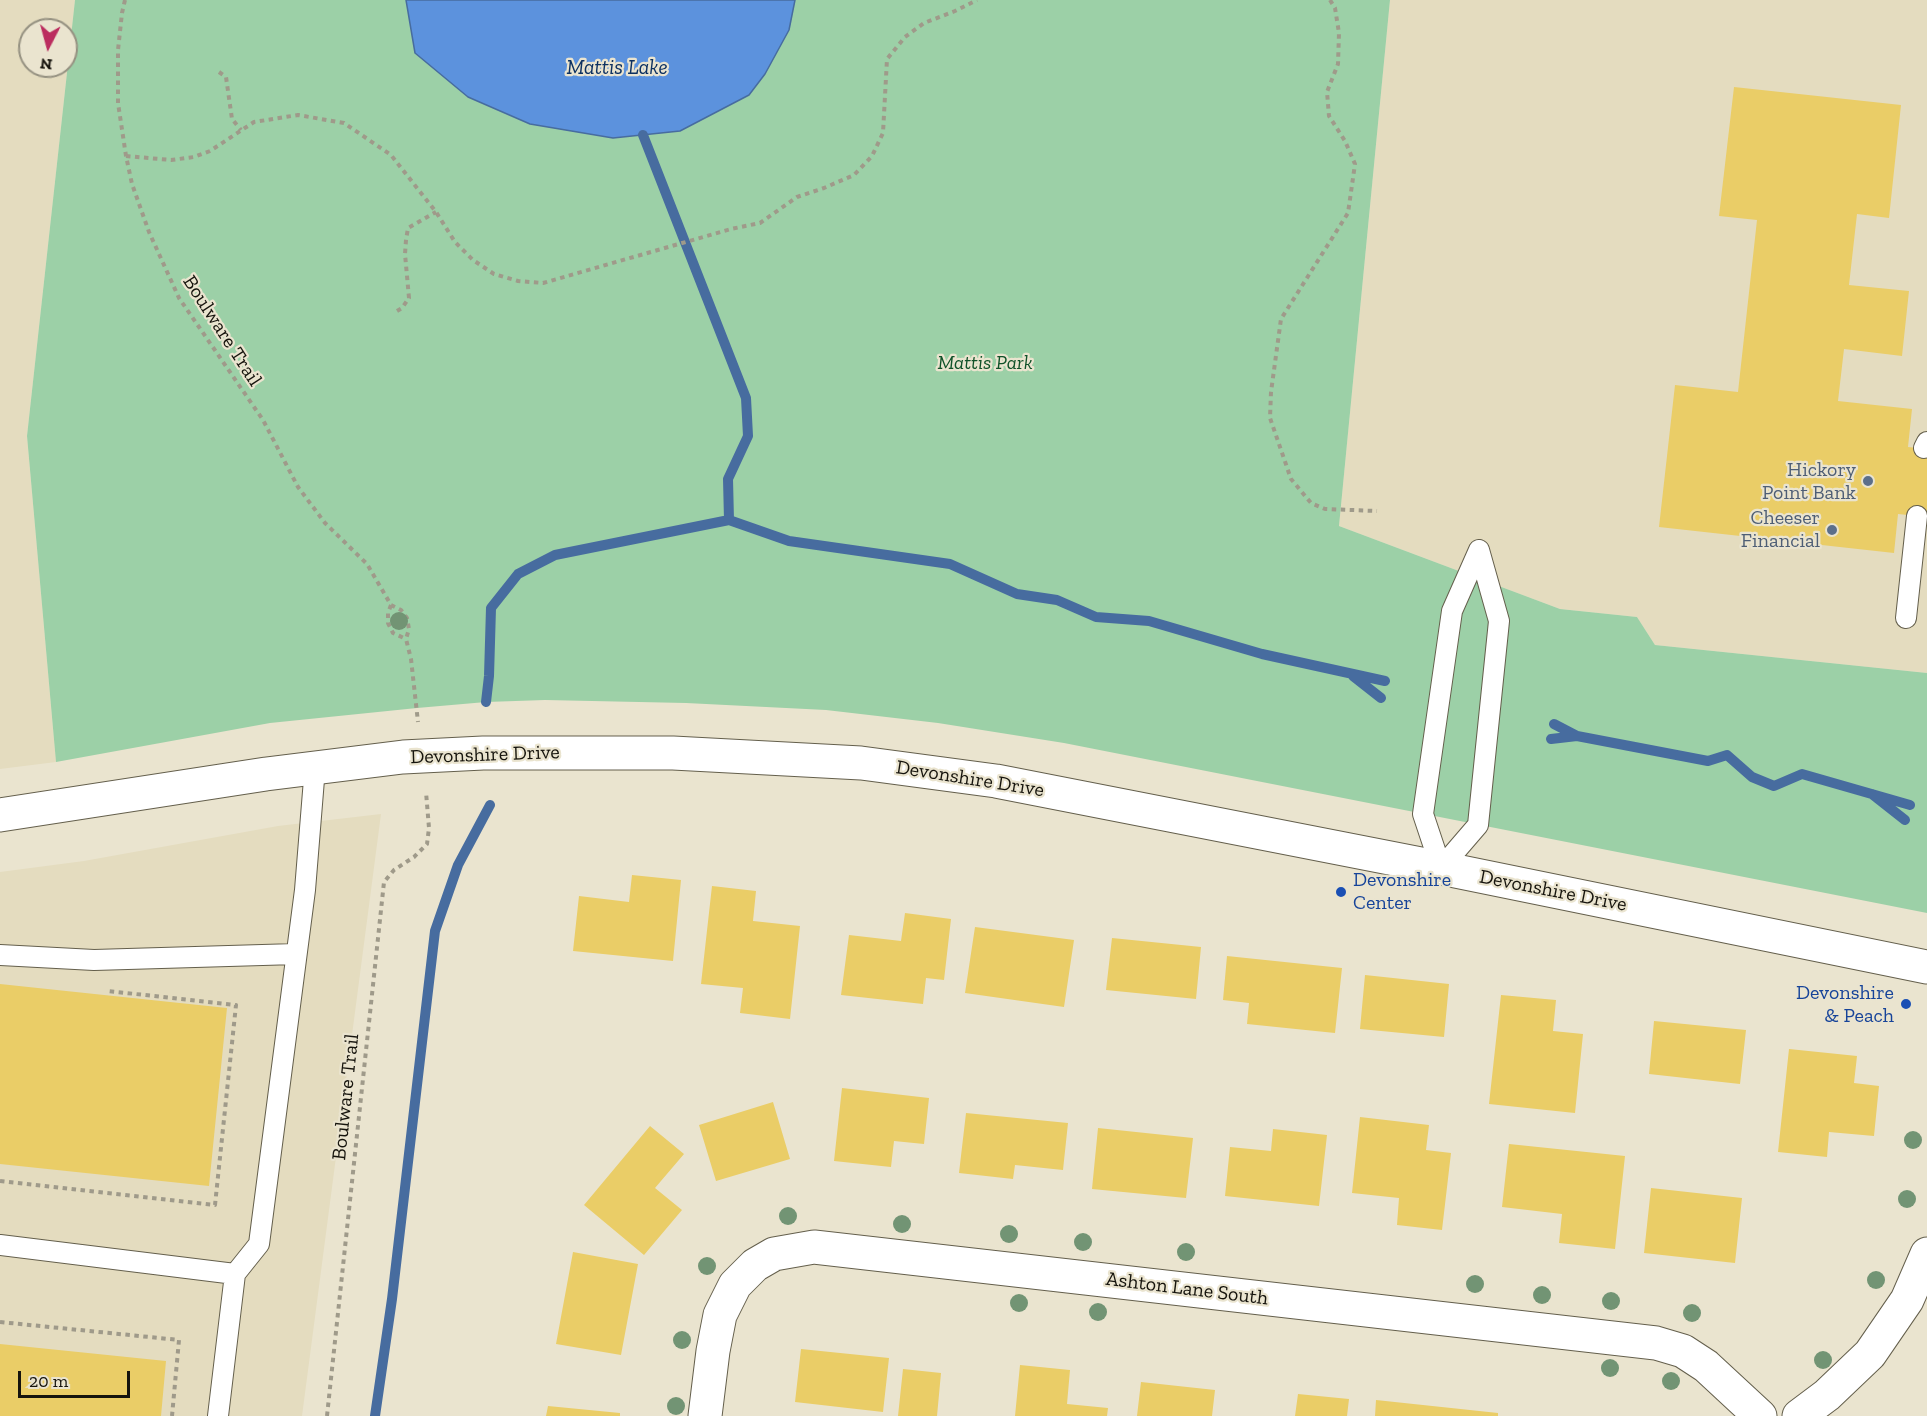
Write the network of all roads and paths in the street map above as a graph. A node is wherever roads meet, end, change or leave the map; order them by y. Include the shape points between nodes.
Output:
1 (125, 0) edge
2 (977, 0) edge
3 (1330, 0) edge
4 (219, 72) dead end
5 (241, 129) junction
6 (126, 156) junction
7 (436, 212) junction
8 (397, 311) dead end
9 (1377, 511) dead end
10 (1917, 516) dead end
11 (391, 605) junction
12 (1906, 618) dead end
13 (406, 639) junction
14 (418, 716) dead end
15 (315, 767) junction
16 (427, 800) dead end
17 (0, 816) edge
18 (1441, 868) junction
19 (296, 954) junction
20 (0, 955) edge
21 (1927, 967) edge
22 (106, 991) dead end
23 (0, 1181) edge
24 (0, 1245) edge
25 (1927, 1254) edge
26 (235, 1274) junction
27 (0, 1322) edge
28 (172, 1416) edge
29 (218, 1416) edge
30 (327, 1416) edge
31 (705, 1416) edge
32 (1760, 1416) edge
33 (1799, 1416) edge

1 - 6 path, Boulware Trail via 117,76
2 - 7 path via 924,22 904,37 887,59 883,133 872,156 854,175 797,197 760,223 543,283 494,274 472,260
3 - 9 path via 1339,33 1338,64 1327,92 1329,116 1346,141 1354,164 1348,213 1281,320 1270,418 1291,479 1311,503 1325,509
4 - 5 path via 226,77 232,118
5 - 6 path via 210,151 194,157 171,160
5 - 7 path via 254,122 298,115 344,123 391,155
6 - 11 path, Boulware Trail via 149,232 178,298 263,420 298,487 325,523 367,564
7 - 8 path via 408,228 405,254 409,298
10 - 12 lane
11 - 13 path, Boulware Trail via 407,618
11 - 13 path, Boulware Trail via 388,623 393,633
13 - 14 path, Boulware Trail
15 - 17 street, Devonshire Drive
15 - 18 street, Devonshire Drive via 402,757 536,753 673,753 861,763 996,781
15 - 19 lane
16 - 30 path, Boulware Trail via 427,844 384,882
18 - 18 lane via 1478,825 1499,621 1479,550 1452,611 1423,814
18 - 21 street, Devonshire Drive
19 - 20 lane via 94,960
19 - 26 lane via 259,1244
22 - 23 path via 236,1005 215,1205
24 - 26 lane
25 - 33 street via 1907,1300 1870,1354
26 - 29 lane
27 - 28 path via 179,1340
31 - 32 street, Ashton Lane South via 720,1314 735,1285 755,1265 774,1254 814,1247 1656,1343 1683,1351 1706,1366

